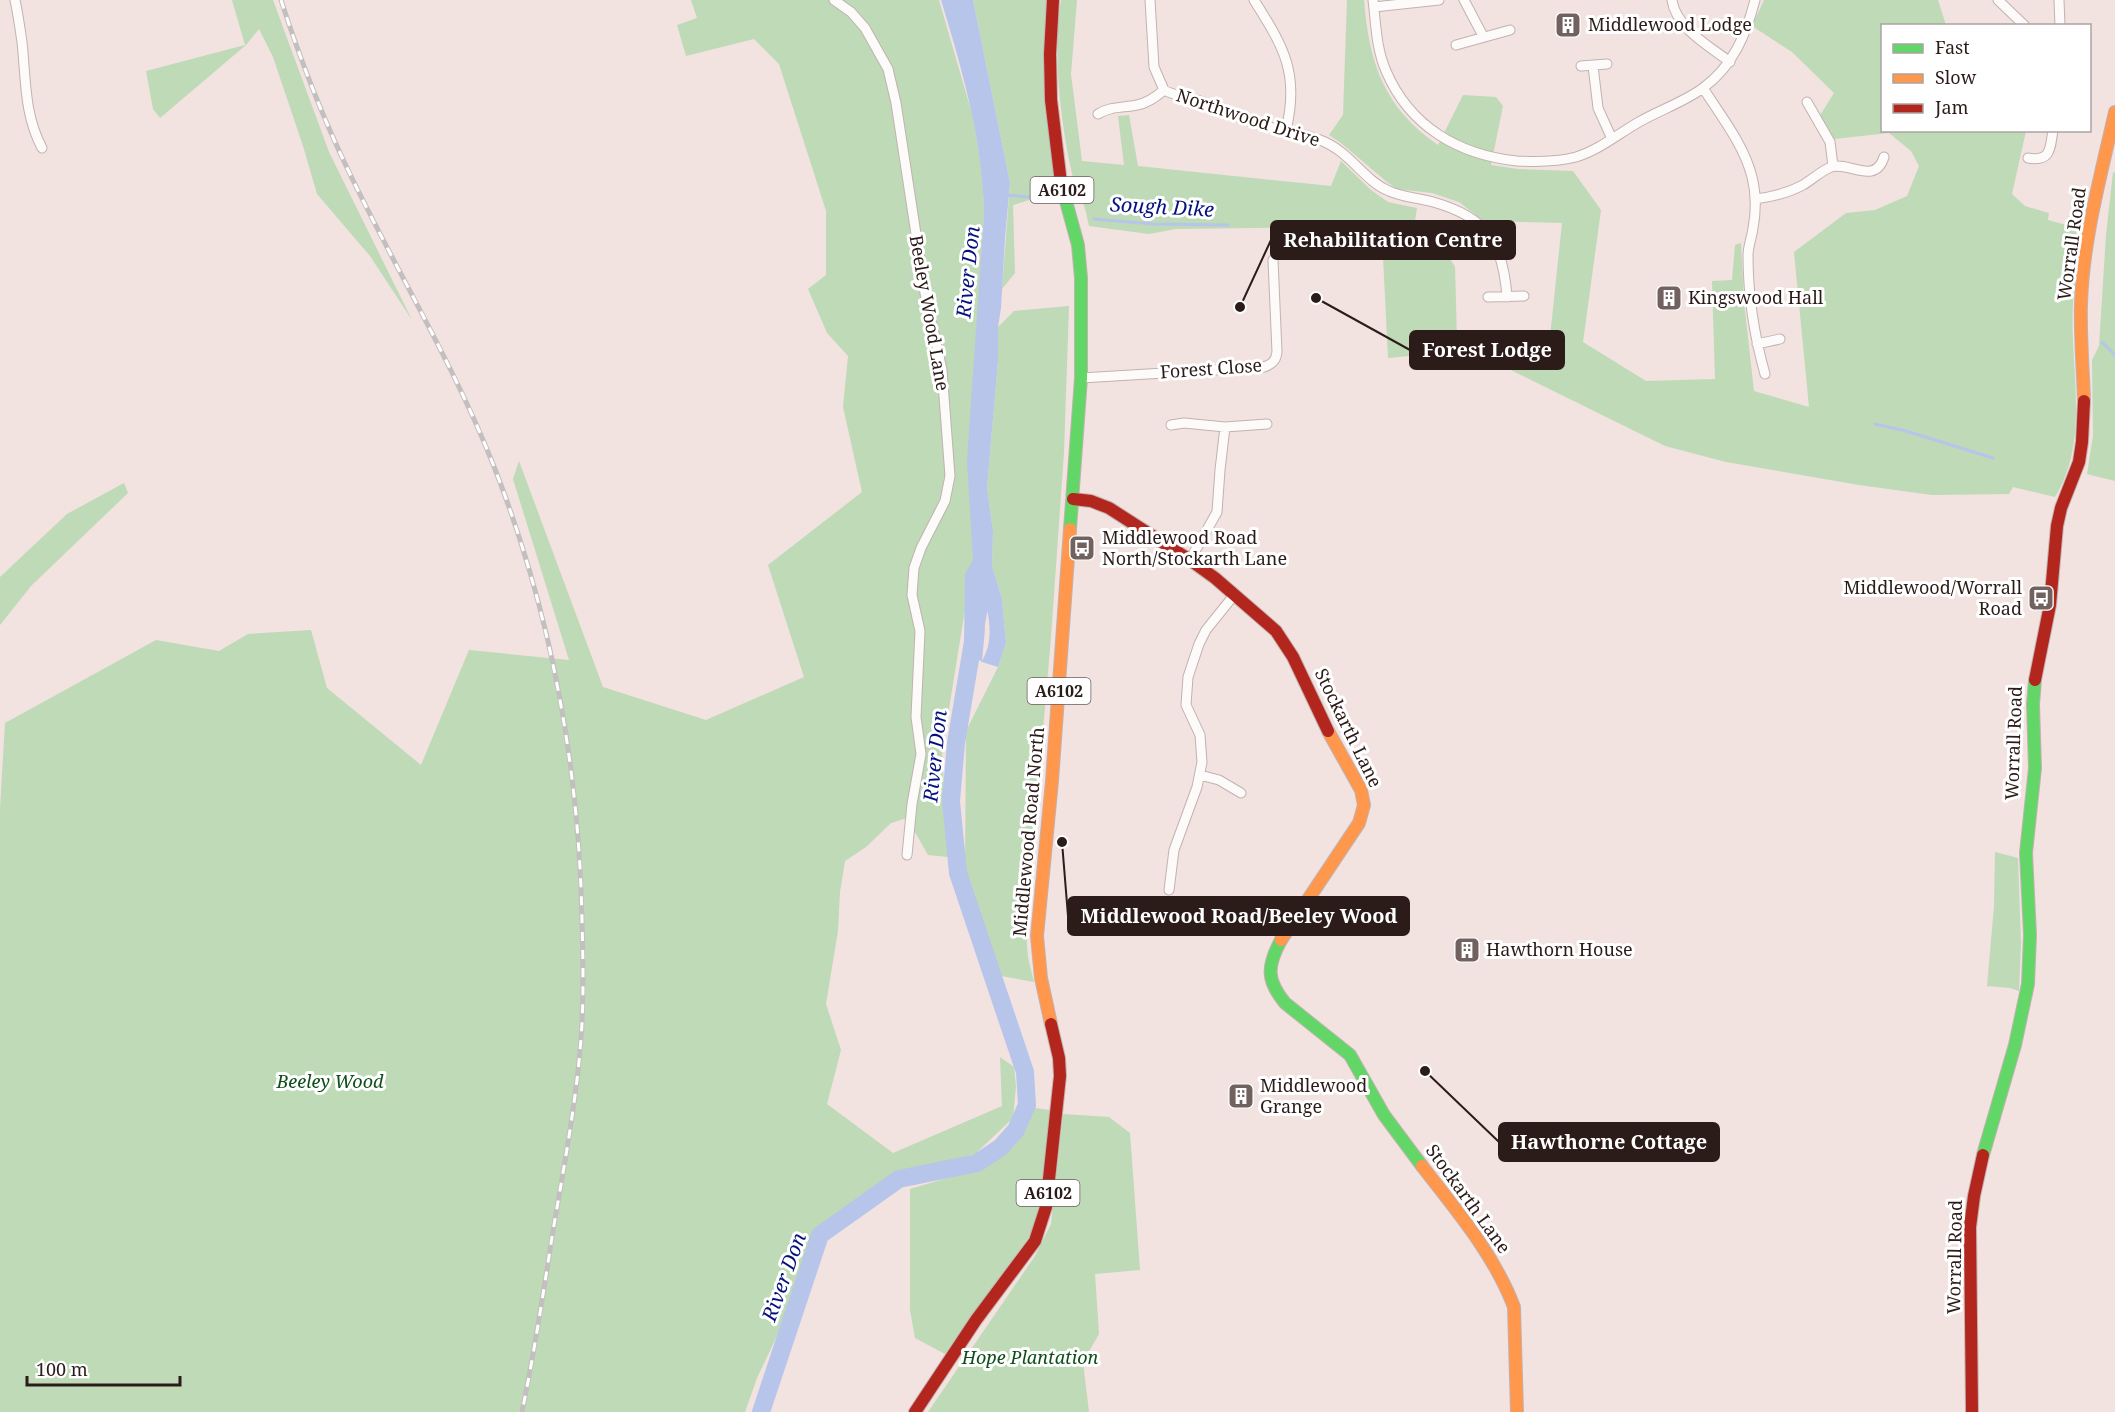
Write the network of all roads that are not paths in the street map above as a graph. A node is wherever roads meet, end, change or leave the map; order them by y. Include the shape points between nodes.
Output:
1 (15, 0) edge
2 (834, 0) edge
3 (1053, 0) edge
4 (1150, 0) edge
5 (1254, 0) edge
6 (1439, 0) edge
7 (1464, 0) edge
8 (1672, 0) edge
9 (1755, 0) edge
10 (1998, 0) edge
11 (2059, 0) edge
12 (1374, 3) edge
13 (2023, 24) edge
14 (2060, 24) edge
15 (1510, 30) dead end
16 (1483, 36) junction
17 (1456, 45) dead end
18 (1730, 62) junction
19 (1607, 64) dead end
20 (1581, 66) dead end
21 (1593, 66) junction
22 (1702, 88) junction
23 (1164, 90) junction
24 (1807, 102) dead end
25 (2115, 112) edge
26 (1098, 114) dead end
27 (1286, 130) junction
28 (2053, 132) edge
29 (1612, 139) junction
30 (42, 148) dead end
31 (1884, 158) dead end
32 (2028, 158) dead end
33 (1833, 166) junction
34 (1755, 199) junction
35 (1273, 260) dead end
36 (1524, 296) dead end
37 (1488, 297) dead end
38 (1507, 297) junction
39 (1780, 339) dead end
40 (1757, 344) junction
41 (1765, 374) dead end
42 (1081, 378) junction
43 (1267, 424) dead end
44 (1171, 425) dead end
45 (1225, 428) junction
46 (1073, 499) junction
47 (1190, 560) junction
48 (1234, 594) junction
49 (1200, 775) junction
50 (1241, 793) dead end
51 (907, 855) dead end
52 (1169, 890) dead end
53 (915, 1412) edge
54 (1517, 1412) edge
55 (1972, 1412) edge

1 - 30 street via 24,85
2 - 51 street, Beeley Wood Lane via 865,28 888,69 925,293 942,370 950,476 945,501 914,568 912,595 920,631 916,717 921,754
3 - 42 street, Middlewood Road North / A6102 via 1052,99 1060,183 1079,256
4 - 23 street, Northwood Drive via 1154,68
5 - 27 street via 1285,52 1291,98
6 - 12 street
7 - 16 street
8 - 18 street via 1676,14 1688,28
9 - 18 street via 1742,41
10 - 13 street
11 - 14 street
12 - 29 street via 1380,54 1393,86 1421,123 1445,140 1496,159 1542,161 1578,156
15 - 16 street
16 - 17 street
18 - 22 street
19 - 21 street
20 - 21 street
21 - 29 street via 1598,108
22 - 29 street
22 - 34 street via 1747,163
23 - 26 street, Northwood Drive via 1148,102 1112,107
23 - 27 street, Northwood Drive via 1253,123
24 - 33 street via 1830,142
25 - 55 street, Worrall Road via 2084,273 2084,403 2079,462 2056,532 2050,607 2034,680 2035,767 2026,852 2028,981 2013,1058 1972,1205
27 - 38 street, Northwood Drive via 1322,140 1345,153 1389,192 1458,210 1476,220 1491,236 1502,262
28 - 32 street via 2044,158
31 - 33 street via 1879,168 1870,171
33 - 34 street via 1788,192
34 - 40 street via 1748,253
35 - 42 street, Forest Close via 1277,352 1270,365
36 - 38 street
37 - 38 street
39 - 40 street
40 - 41 street
42 - 46 street, Middlewood Road North / A6102
43 - 45 street
44 - 45 street
45 - 47 street via 1218,512
46 - 47 street, Stockarth Lane via 1109,508
46 - 53 street, Middlewood Road North / A6102 via 1037,936 1060,1076 1046,1207 1035,1241
47 - 48 street, Stockarth Lane
48 - 49 street via 1206,630 1188,677 1186,705 1200,735
48 - 54 street, Stockarth Lane via 1284,642 1333,743 1361,790 1364,805 1359,823 1275,952 1269,969 1273,987 1285,1002 1350,1055 1384,1115 1494,1264 1514,1307
49 - 50 street via 1219,780
49 - 52 street via 1178,835

